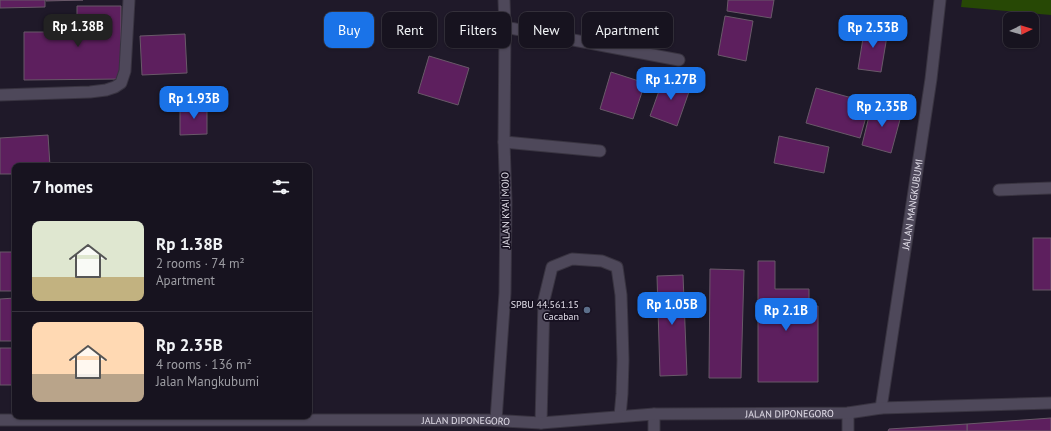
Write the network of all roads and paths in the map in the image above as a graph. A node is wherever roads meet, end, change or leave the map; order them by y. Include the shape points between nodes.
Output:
1 (129, 0) edge
2 (504, 0) edge
3 (940, 0) edge
4 (504, 12) edge
5 (511, 28) edge
6 (505, 48) edge
7 (679, 60) dead end
8 (0, 95) edge
9 (504, 142) junction
10 (600, 151) dead end
11 (1051, 188) edge
12 (999, 190) dead end
13 (1051, 403) edge
14 (881, 408) junction
15 (848, 413) junction
16 (654, 414) junction
17 (620, 416) junction
18 (0, 420) edge
19 (542, 423) junction
20 (495, 426) edge
21 (654, 431) edge
22 (848, 431) edge

1 - 8 street via 125,71 121,84 106,90 90,92
2 - 4 street, JALAN KYAI MOJO
3 - 14 street, JALAN MANGKUBUMI via 931,79
5 - 7 street
6 - 9 street, JALAN KYAI MOJO
9 - 10 street
9 - 20 street, JALAN KYAI MOJO via 505,293
11 - 12 street
13 - 14 street, JALAN DIPONEGORO
14 - 15 street, JALAN DIPONEGORO
15 - 16 street, JALAN DIPONEGORO
15 - 22 street
16 - 17 street, JALAN DIPONEGORO
16 - 21 street
17 - 19 street, JALAN DIPONEGORO
17 - 19 street via 623,360 622,295 617,267 602,261 572,259 552,267 544,300
18 - 20 street, JALAN DIPONEGORO
19 - 20 street, JALAN DIPONEGORO

